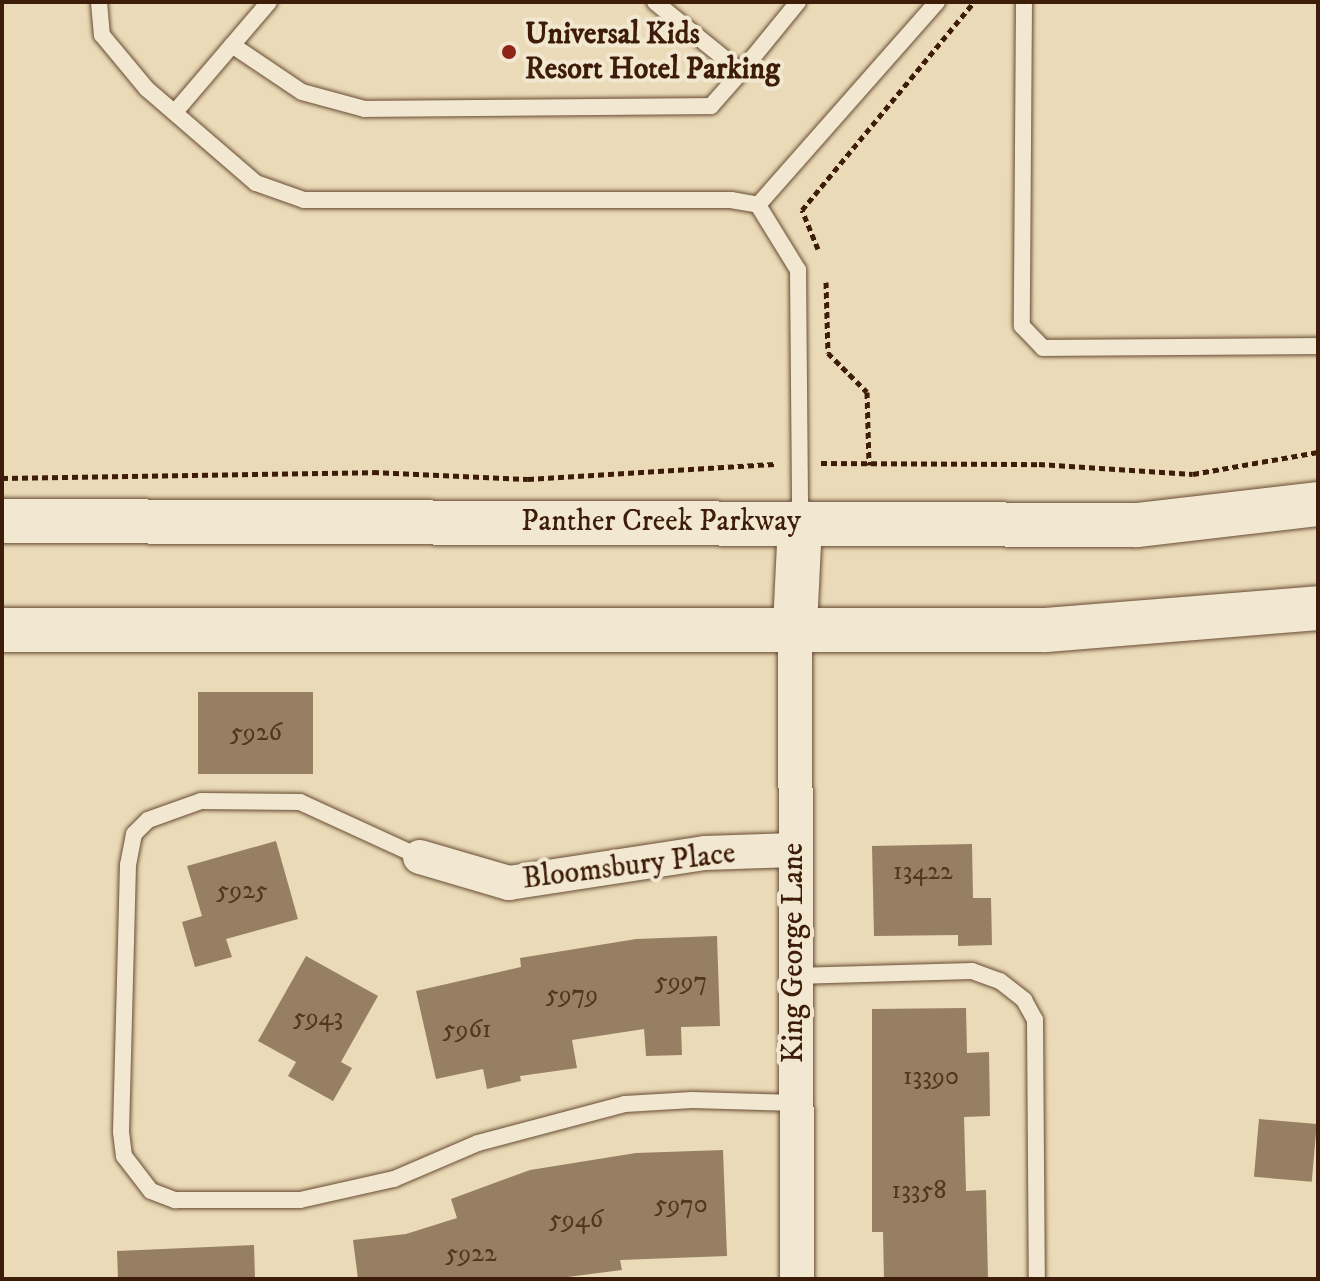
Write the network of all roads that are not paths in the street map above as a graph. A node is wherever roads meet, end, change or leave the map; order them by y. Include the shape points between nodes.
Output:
1 (99, 2) edge
2 (269, 2) edge
3 (655, 2) edge
4 (798, 2) edge
5 (937, 2) edge
6 (1024, 2) edge
7 (232, 45) junction
8 (741, 72) junction
9 (175, 112) junction
10 (758, 205) junction
11 (1318, 346) edge
12 (1318, 504) edge
13 (2, 521) edge
14 (800, 522) junction
15 (1318, 608) edge
16 (795, 626) junction
17 (2, 630) edge
18 (794, 850) junction
19 (420, 857) joint
20 (794, 976) junction
21 (796, 1103) junction
22 (797, 1279) edge
23 (1037, 1279) edge

1 - 9 lane via 102,35 147,89
2 - 7 lane
3 - 8 lane
4 - 8 lane
5 - 10 lane
6 - 11 lane via 1022,326 1043,348
7 - 8 lane via 302,92 365,109 711,106
7 - 9 lane
9 - 10 lane via 256,183 304,200 699,200
10 - 14 lane via 798,270
12 - 14 main road, Panther Creek Parkway via 1137,525
13 - 14 main road, Panther Creek Parkway
14 - 16 main road
15 - 16 main road via 1046,630
16 - 17 main road
16 - 18 street, King George Lane
18 - 19 street, Bloomsbury Place via 705,853 509,883
18 - 20 street, King George Lane
19 - 21 lane via 300,802 201,801 148,820 134,834 128,865 121,1132 124,1156 151,1191 175,1200 300,1200 394,1179 478,1143 625,1104
20 - 21 street, King George Lane
20 - 23 lane via 972,971 1000,981 1024,1000 1035,1020
21 - 22 street, King George Lane

